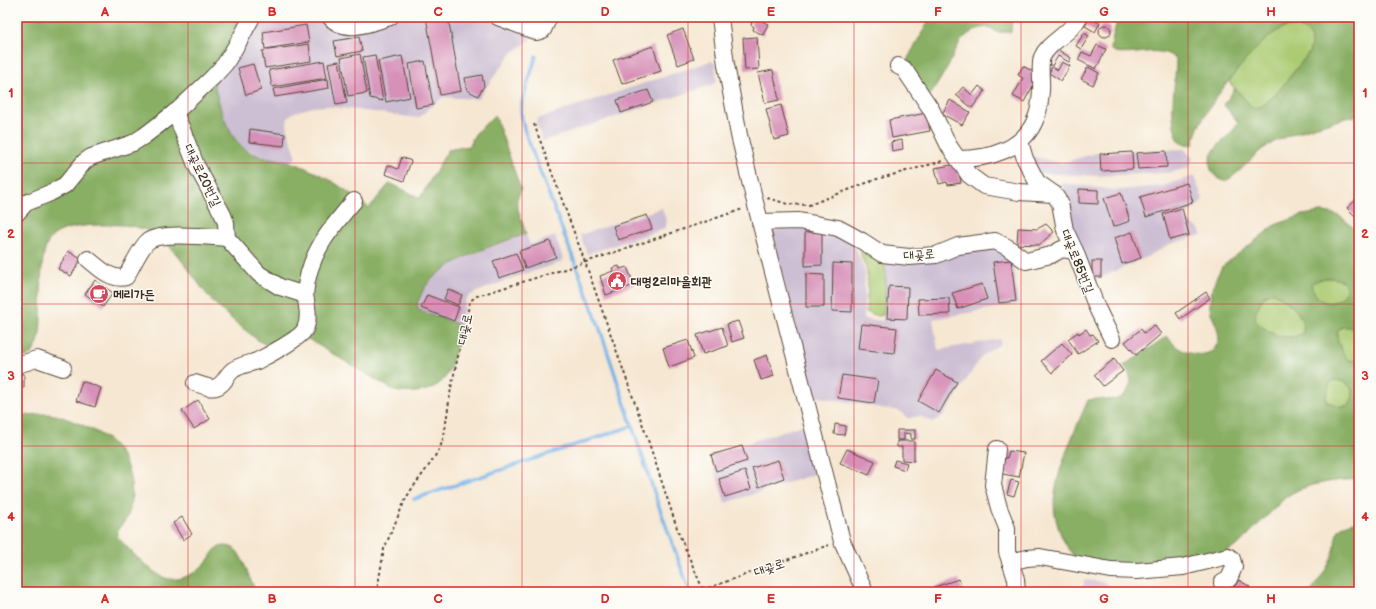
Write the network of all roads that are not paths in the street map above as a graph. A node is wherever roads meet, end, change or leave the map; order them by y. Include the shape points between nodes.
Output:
1 (252, 17) edge
2 (330, 17) edge
3 (390, 17) edge
4 (498, 17) edge
5 (549, 17) edge
6 (720, 17) edge
7 (1079, 17) edge
8 (898, 66) dead end
9 (175, 112) junction
10 (1020, 142) junction
11 (958, 159) junction
12 (1054, 194) junction
13 (354, 201) dead end
14 (17, 213) edge
15 (760, 222) junction
16 (227, 238) junction
17 (1075, 251) junction
18 (88, 259) dead end
19 (305, 295) junction
20 (1112, 339) dead end
21 (17, 365) edge
22 (63, 368) dead end
23 (195, 383) dead end
24 (997, 449) dead end
25 (1010, 562) junction
26 (1222, 583) dead end
27 (865, 592) edge
28 (1017, 592) edge

1 - 9 street via 224,64
2 - 3 street via 336,23 349,26
4 - 5 street via 537,32 543,30
6 - 15 street via 739,135
7 - 10 street via 1064,36 1047,49 1042,59 1038,113
8 - 11 street via 904,69 931,109
9 - 14 street via 133,143 91,157 65,185 26,203
9 - 16 street, 대곶로20번길 via 196,165 226,222
10 - 11 street via 990,156
10 - 12 street via 1025,160 1037,182
11 - 12 street via 969,176 984,186
12 - 17 street, 대곶로85번길 via 1060,203 1065,230
13 - 19 street via 318,248 306,281
15 - 17 street, 대곶로 via 798,221 838,228 882,254 909,257 936,255 958,246 995,241 1026,261 1051,255 1062,249
15 - 27 street via 842,541
16 - 18 street via 166,235 156,237 147,242 126,277 120,278 111,276
16 - 19 street via 259,274 280,287
17 - 20 street, 대곶로85번길
19 - 23 street via 307,319 305,330 298,336 270,354 232,370 215,388
21 - 22 street via 37,359
24 - 25 street via 993,485 1007,528 1007,552
25 - 26 street via 1040,557 1111,570 1137,571 1183,567 1228,556 1232,559 1234,567 1229,579
25 - 28 street

